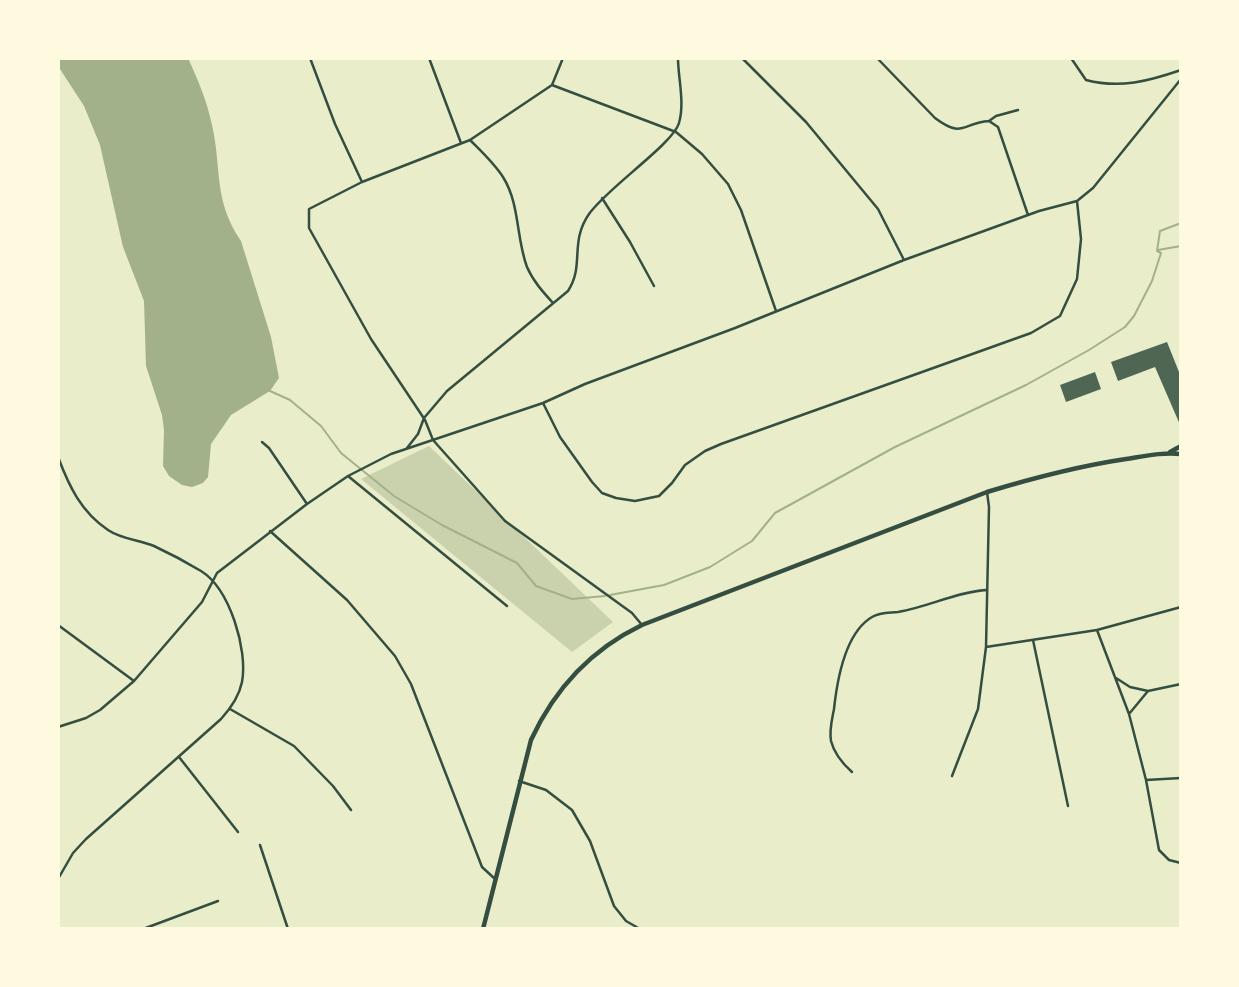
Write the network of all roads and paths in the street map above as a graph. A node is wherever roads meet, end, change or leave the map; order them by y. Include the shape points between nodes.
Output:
1 (310, 58) edge
2 (429, 58) edge
3 (563, 58) edge
4 (678, 58) edge
5 (742, 58) edge
6 (1071, 58) edge
7 (879, 59) edge
8 (1181, 70) edge
9 (1181, 79) edge
10 (552, 85) junction
11 (1018, 110) dead end
12 (989, 121) junction
13 (676, 131) junction
14 (470, 140) junction
15 (462, 143) junction
16 (362, 182) junction
17 (602, 198) junction
18 (1077, 201) junction
19 (1028, 215) junction
20 (904, 260) junction
21 (654, 286) dead end
22 (553, 303) junction
23 (776, 311) junction
24 (542, 403) junction
25 (424, 418) junction
26 (433, 440) junction
27 (262, 442) dead end
28 (1181, 446) edge
29 (407, 449) junction
30 (1170, 452) junction
31 (1181, 454) edge
32 (58, 457) edge
33 (348, 476) junction
34 (987, 492) junction
35 (307, 504) junction
36 (270, 531) junction
37 (212, 580) junction
38 (986, 590) junction
39 (507, 606) dead end
40 (1181, 607) edge
41 (58, 625) edge
42 (642, 625) junction
43 (1097, 630) junction
44 (1033, 640) junction
45 (986, 647) junction
46 (1115, 677) junction
47 (134, 681) junction
48 (1181, 684) edge
49 (1147, 691) junction
50 (230, 709) junction
51 (1129, 714) junction
52 (58, 727) edge
53 (179, 757) junction
54 (852, 772) dead end
55 (952, 776) dead end
56 (1181, 778) edge
57 (1146, 780) junction
58 (519, 781) junction
59 (1069, 806) dead end
60 (351, 810) dead end
61 (238, 832) dead end
62 (260, 845) dead end
63 (1181, 863) edge
64 (58, 879) edge
65 (496, 880) junction
66 (218, 901) dead end
67 (158, 924) junction
68 (143, 929) edge
69 (161, 929) edge
70 (288, 929) edge
71 (483, 929) edge
72 (640, 929) edge

1 - 16 street
2 - 15 street
3 - 10 street
4 - 13 street via 681,106
5 - 20 street via 806,122 878,209
6 - 8 street via 1086,80 1101,84 1148,82
7 - 12 street via 945,126 955,130
9 - 18 street via 1093,188
10 - 13 street
10 - 14 street
11 - 12 street
12 - 19 street via 998,127
13 - 17 street
13 - 23 street via 728,184
14 - 15 street
14 - 22 street via 504,178 528,269
15 - 16 street
16 - 25 street via 309,209 309,228 371,339
17 - 21 street
17 - 22 street via 578,234 575,281
18 - 19 street
18 - 24 street via 1081,239 1077,279 1060,316 1031,333 705,451 685,465 659,496 635,501 602,493
19 - 20 street
20 - 23 street
22 - 25 street via 447,391
23 - 24 street
24 - 26 street
25 - 26 street
25 - 29 street
26 - 29 street
26 - 42 street via 505,521 632,613
27 - 35 street
28 - 30 main road
29 - 33 street
30 - 31 main road
30 - 34 main road via 1074,468
32 - 37 street via 76,498 110,532 153,546
33 - 35 street
33 - 39 street
34 - 38 street
34 - 42 main road
35 - 36 street
36 - 37 street
36 - 65 street via 356,610 395,656 411,684 482,867
37 - 47 street via 202,602
37 - 50 street via 242,648 242,684
38 - 45 street
38 - 54 street via 883,613 863,625 843,659 830,729 831,743
40 - 43 street
41 - 47 street
42 - 58 main road via 598,650 566,681 539,722
43 - 44 street
43 - 46 street
44 - 45 street
44 - 59 street
45 - 55 street via 978,709
46 - 49 street
46 - 51 street
47 - 52 street via 100,710
48 - 49 street
49 - 51 street
50 - 53 street
50 - 60 street via 294,746
51 - 57 street
53 - 61 street
53 - 64 street via 73,853
56 - 57 street
57 - 63 street via 1159,850 1169,860
58 - 65 main road
58 - 72 street via 546,790 572,810 590,841 614,906
62 - 70 street
65 - 71 main road
66 - 67 street
67 - 68 street
67 - 69 street

